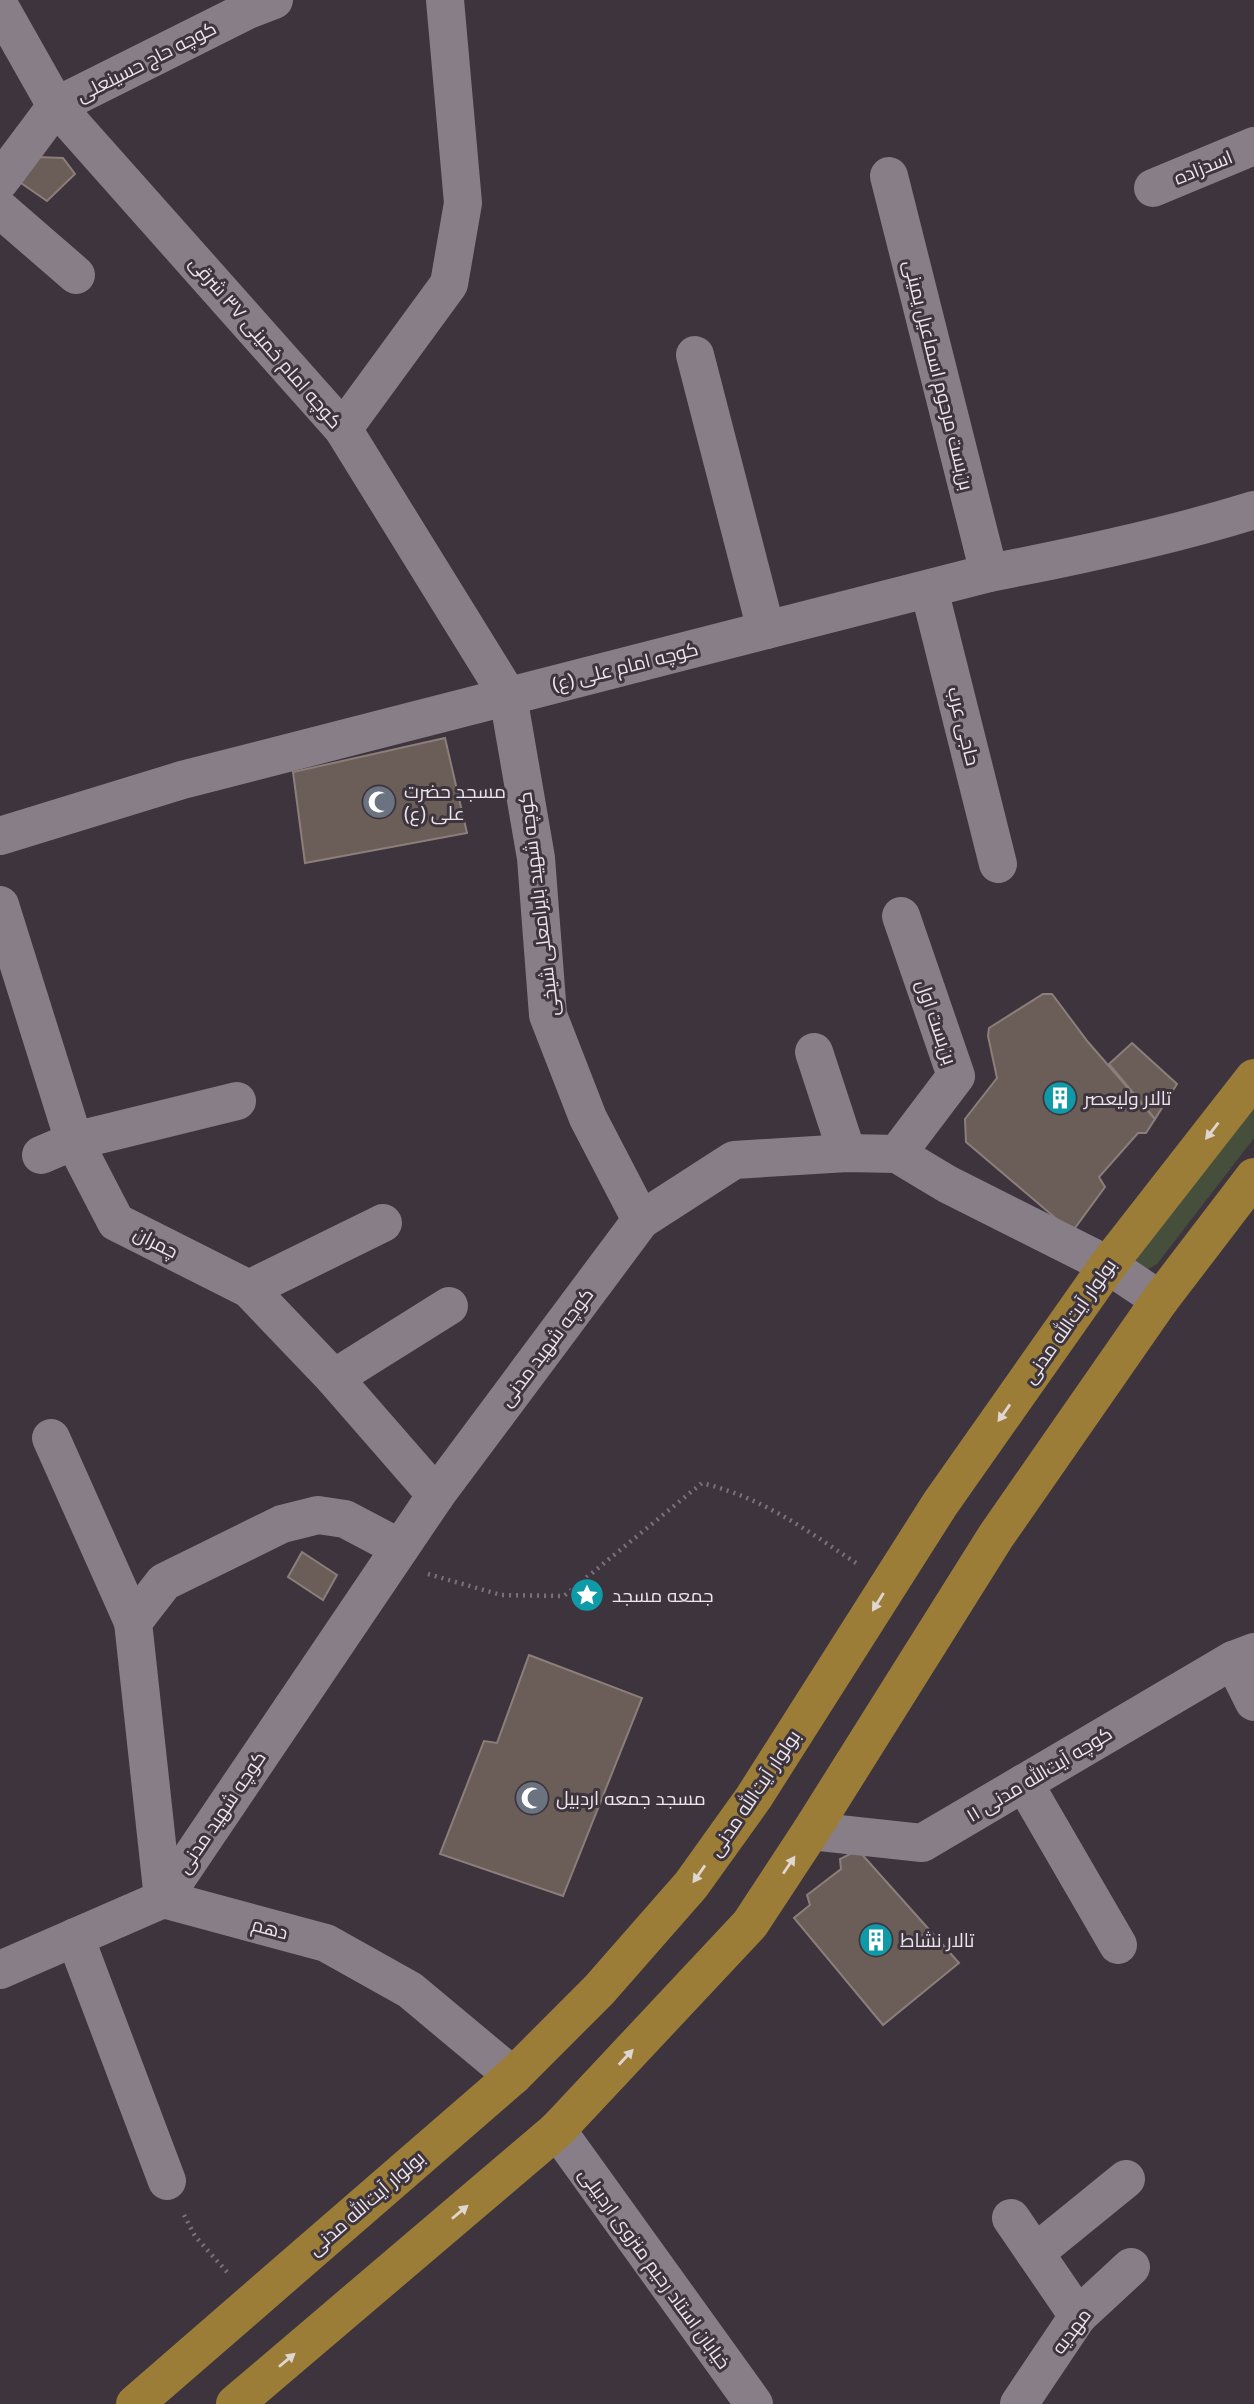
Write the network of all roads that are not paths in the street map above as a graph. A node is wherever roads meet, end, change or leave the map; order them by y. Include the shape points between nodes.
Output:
1 (274, 0) edge
2 (444, 0) edge
3 (0, 7) edge
4 (56, 106) junction
5 (1254, 146) edge
6 (889, 176) dead end
7 (0, 181) edge
8 (1153, 188) dead end
9 (0, 209) edge
10 (76, 275) dead end
11 (695, 355) dead end
12 (344, 429) junction
13 (1254, 510) edge
14 (989, 573) junction
15 (929, 589) junction
16 (766, 630) junction
17 (508, 696) junction
18 (0, 836) edge
19 (999, 864) dead end
20 (0, 905) edge
21 (901, 916) dead end
22 (814, 1052) dead end
23 (1254, 1077) edge
24 (237, 1101) dead end
25 (58, 1148) junction
26 (847, 1153) junction
27 (897, 1154) junction
28 (1254, 1177) edge
29 (641, 1220) junction
30 (383, 1223) dead end
31 (1108, 1265) junction
32 (249, 1289) junction
33 (1160, 1300) junction
34 (449, 1306) dead end
35 (334, 1378) junction
36 (51, 1438) dead end
37 (436, 1495) junction
38 (395, 1555) junction
39 (133, 1622) junction
40 (1244, 1656) edge
41 (1254, 1702) edge
42 (1024, 1783) junction
43 (811, 1831) junction
44 (163, 1899) junction
45 (75, 1937) junction
46 (1118, 1945) dead end
47 (0, 1970) edge
48 (513, 2076) junction
49 (556, 2130) junction
50 (1126, 2179) dead end
51 (167, 2181) dead end
52 (1011, 2218) dead end
53 (1035, 2253) junction
54 (1131, 2267) dead end
55 (1078, 2316) junction
56 (135, 2404) edge
57 (235, 2404) edge
58 (754, 2404) edge
59 (1019, 2404) edge

1 - 4 street, کوچه حاج حسینعلی
2 - 12 street via 463,203 449,284
3 - 4 street, کوچه امام خمینی ۳۷ شرقی
4 - 7 street
4 - 12 street, کوچه امام خمینی ۳۷ شرقی
5 - 8 street, اسدزاده
6 - 14 street, بن‌بست مرحوم اسماعیل یمینی
9 - 10 street
11 - 16 street
12 - 17 street, کوچه امام خمینی ۳۷ شرقی
13 - 14 street, کوچه امام علی (ع) via 1089,554
14 - 15 street, کوچه امام علی (ع)
15 - 16 street, کوچه امام علی (ع)
15 - 19 street, حاجی عرب
16 - 17 street, کوچه امام علی (ع)
17 - 18 street, کوچه امام علی (ع) via 182,780
17 - 29 street, کوچه شهید بایرامعلی شیخی via 536,858 548,1015 588,1118
20 - 25 street, چمران
21 - 27 street, بن‌بست اول via 956,1076
22 - 26 street
23 -> 31 main road, بولوار آیت‌الله مدنی
24 - 25 street
25 - 32 street, چمران via 116,1222
26 - 27 street, کوچه شهید مدنی
26 - 29 street, کوچه شهید مدنی via 734,1160
27 - 31 street, کوچه شهید مدنی
28 - 33 main road
29 - 37 street, کوچه شهید مدنی
30 - 32 street
31 - 33 street, کوچه شهید مدنی
31 -> 48 main road, بولوار آیت‌الله مدنی via 940,1504 754,1797 691,1885 599,1990
32 - 35 street, چمران
33 - 43 main road via 996,1536
34 - 35 street
35 - 37 street, چمران
36 - 39 street
37 - 38 street, کوچه شهید مدنی
38 - 39 street via 345,1519 318,1514 282,1524 164,1582
38 - 44 street, کوچه شهید مدنی
39 - 44 street
40 - 41 street
40 - 42 street, کوچه آیت‌الله مدنی ۱۱
42 - 43 street, کوچه آیت‌الله مدنی ۱۱ via 922,1843
42 - 46 street
49 -> 43 main road via 750,1924
44 - 45 street
44 - 48 street, دهم via 326,1943 410,1990
45 - 47 street
45 - 51 street
48 - 56 main road, بولوار آیت‌الله مدنی
57 -> 49 main road
49 - 58 street, خیابان استاد رحیم منزوی اردبیلی
50 - 53 street
52 - 53 street
53 - 55 street
54 - 55 street, مهدیه
55 - 59 street, مهدیه

